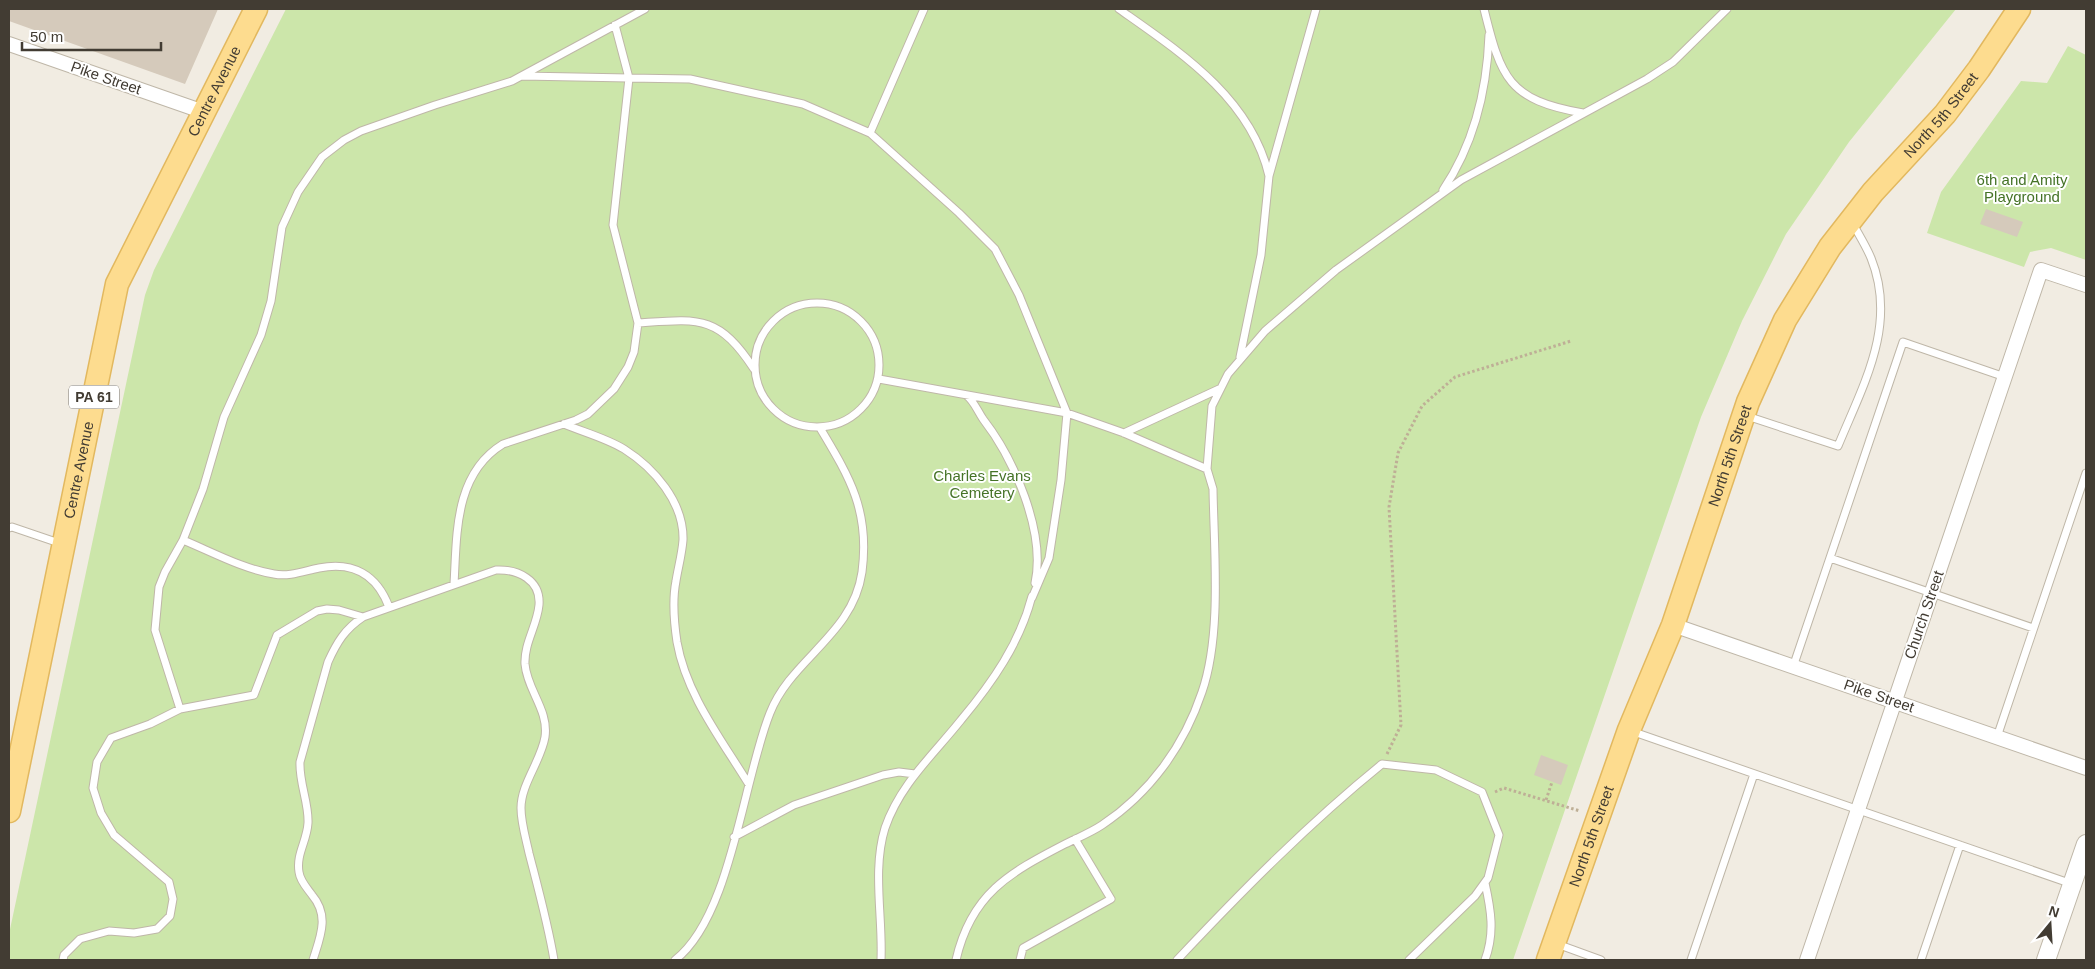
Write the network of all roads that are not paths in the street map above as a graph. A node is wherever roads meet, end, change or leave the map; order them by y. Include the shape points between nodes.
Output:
1 (256, 9) edge
2 (645, 9) edge
3 (924, 9) edge
4 (1119, 9) edge
5 (1316, 9) edge
6 (1484, 9) edge
7 (1727, 9) edge
8 (2019, 9) edge
9 (615, 25) junction
10 (1489, 35) junction
11 (9, 44) edge
12 (522, 76) junction
13 (629, 78) junction
14 (204, 112) junction
15 (1584, 113) junction
16 (870, 133) junction
17 (1269, 176) junction
18 (1440, 194) junction
19 (1851, 220) junction
20 (2086, 285) edge
21 (638, 323) junction
22 (1240, 358) junction
23 (754, 369) junction
24 (2005, 377) junction
25 (879, 379) junction
26 (1219, 389) junction
27 (966, 395) junction
28 (1067, 413) junction
29 (1744, 415) junction
30 (564, 424) junction
31 (820, 428) junction
32 (1124, 433) junction
33 (1207, 469) junction
34 (2086, 474) edge
35 (10, 528) edge
36 (184, 540) junction
37 (64, 545) junction
38 (1830, 558) junction
39 (454, 584) junction
40 (1931, 593) junction
41 (1032, 598) junction
42 (389, 606) junction
43 (363, 617) junction
44 (1673, 625) junction
45 (2034, 628) junction
46 (1793, 666) junction
47 (1894, 701) junction
48 (180, 709) junction
49 (1629, 730) junction
50 (1996, 737) junction
51 (2086, 768) edge
52 (915, 774) junction
53 (1754, 774) junction
54 (748, 783) junction
55 (9, 810) edge
56 (1858, 810) junction
57 (734, 837) junction
58 (1075, 839) junction
59 (2086, 844) edge
60 (1960, 845) junction
61 (1485, 883) junction
62 (2073, 884) junction
63 (1551, 952) edge
64 (63, 960) edge
65 (312, 960) edge
66 (554, 960) edge
67 (675, 960) edge
68 (881, 960) edge
69 (956, 960) edge
70 (1020, 960) edge
71 (1177, 960) edge
72 (1409, 960) edge
73 (1485, 960) edge
74 (1601, 960) edge
75 (1691, 960) edge
76 (1807, 960) edge
77 (1921, 960) edge
78 (2046, 960) edge

1 - 14 main road, Centre Avenue / PA 61
2 - 9 lane
3 - 16 lane
4 - 17 lane via 1190,61 1225,93 1256,140
5 - 17 lane
6 - 10 lane
7 - 15 lane via 1673,62
8 - 19 main road, North 5th Street via 1945,114
9 - 12 lane
9 - 13 lane
10 - 15 lane via 1501,66 1518,89 1544,104
10 - 18 lane via 1485,82 1470,136 1460,163
11 - 14 street, Pike Street
12 - 13 lane
12 - 36 lane via 360,131 322,158 298,192 285,219 264,326 224,417
13 - 16 lane via 690,79 803,104
13 - 21 lane via 613,225
14 - 37 main road, Centre Avenue / PA 61 via 117,284
15 - 18 lane via 1496,159
16 - 28 lane via 960,213 995,249 1019,295
17 - 22 lane via 1261,255
18 - 22 lane via 1336,270 1265,330
19 - 29 main road, North 5th Street via 1830,247 1785,320
19 - 29 lane via 1871,259 1882,317 1877,346 1838,446
20 - 24 street, Church Street via 2041,270
21 - 23 lane via 700,321 731,338
21 - 30 lane via 634,352 614,388 588,414
22 - 26 lane
23 - 25 lane via 756,347 774,319 803,304 825,302 846,309 863,322 874,337 880,358
23 - 31 lane via 759,390 779,415 799,425
24 - 38 lane via 1903,342
24 - 40 street, Church Street
25 - 27 lane
25 - 31 lane via 860,411 841,423
26 - 32 lane
26 - 33 lane via 1212,406
27 - 28 lane
27 - 41 lane via 994,432 1027,502 1038,563
28 - 32 lane
28 - 41 lane via 1049,558
29 - 44 main road, North 5th Street
30 - 39 lane via 503,444 473,473 458,516
30 - 54 lane via 623,448 657,476 672,498 678,510 683,539 674,598 675,630 681,659 703,711
31 - 54 lane via 857,496 863,536 862,574 837,629 778,696 764,725
32 - 33 lane
33 - 58 lane via 1213,489 1214,630 1203,690 1192,719 1168,763 1115,816
34 - 45 lane
35 - 37 lane
36 - 42 lane via 276,575 322,567 353,569 368,575 378,584
36 - 48 lane via 162,580 155,630
37 - 55 main road, Centre Avenue / PA 61
38 - 40 lane
38 - 46 lane
39 - 42 lane
39 - 66 lane via 504,570 525,575 536,589 539,605 525,666 546,728 521,806
40 - 45 lane
40 - 47 street, Church Street
41 - 52 lane via 1015,642 1002,664 962,720
42 - 43 lane
43 - 48 lane via 339,610 317,611 277,635 254,695
43 - 65 lane via 349,626 335,647 301,755 300,777 308,822 298,858 299,874 318,902 323,918
44 - 46 street, Pike Street
44 - 49 main road, North 5th Street
45 - 50 lane
46 - 47 street, Pike Street
47 - 50 street, Pike Street
47 - 56 street, Church Street
48 - 64 lane via 111,738 97,762 93,788 100,813 114,834 170,882 173,899 170,916 158,929 134,933 109,931 80,939
49 - 53 lane
49 - 63 main road, North 5th Street
50 - 51 street, Pike Street
52 - 57 lane via 883,775 794,805
52 - 68 lane via 892,813 882,841 879,872
53 - 56 lane
53 - 75 lane
54 - 57 lane
56 - 60 lane
56 - 76 street, Church Street
57 - 67 lane via 714,906 701,932
58 - 69 lane via 1010,874 990,893 969,923
58 - 70 lane via 1111,899 1023,948
59 - 62 street
60 - 62 lane
60 - 77 lane
61 - 71 lane via 1499,835 1482,792 1436,770 1382,764 1326,809
61 - 72 lane
61 - 73 lane via 1492,913 1491,944
62 - 78 street
63 - 74 lane

